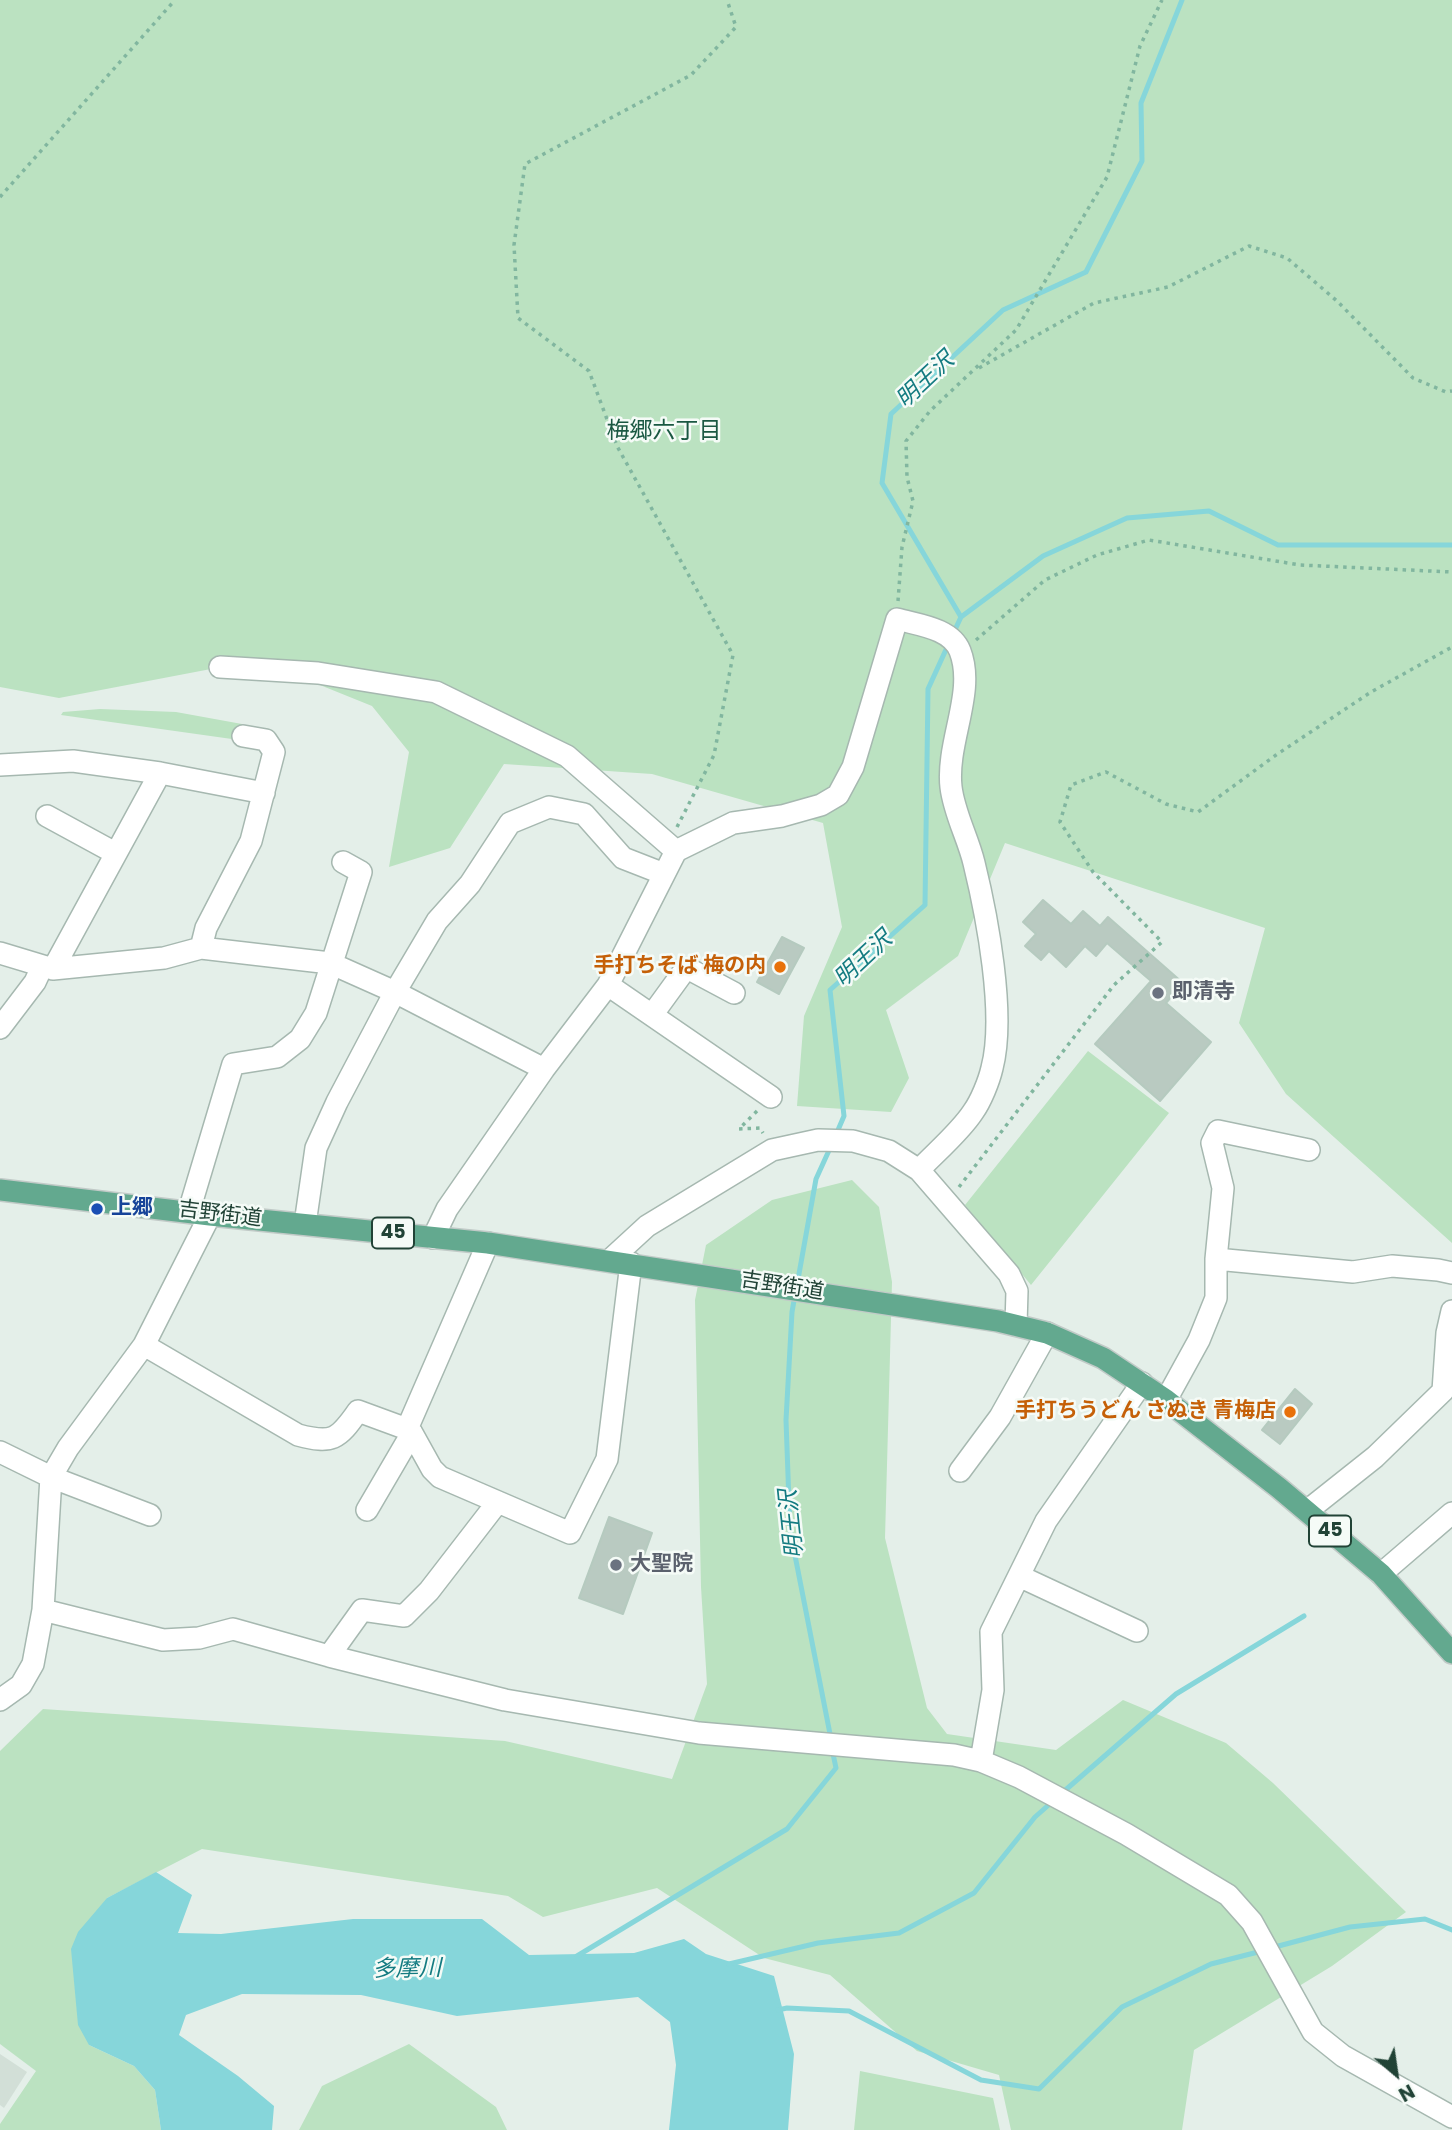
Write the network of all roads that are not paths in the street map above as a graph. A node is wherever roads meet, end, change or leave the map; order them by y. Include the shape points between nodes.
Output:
1 (220, 667) dead end
2 (243, 736) dead end
3 (0, 765) edge
4 (160, 773) junction
5 (264, 793) junction
6 (47, 816) dead end
7 (676, 851) junction
8 (115, 853) junction
9 (343, 862) dead end
10 (664, 874) junction
11 (201, 948) junction
12 (0, 953) edge
13 (330, 963) junction
14 (48, 968) junction
15 (608, 985) junction
16 (395, 992) junction
17 (734, 993) dead end
18 (652, 1014) junction
19 (0, 1028) edge
20 (544, 1069) junction
21 (771, 1097) road end
22 (1309, 1150) dead end
23 (919, 1170) junction
24 (0, 1190) edge
25 (189, 1211) junction
26 (210, 1215) junction
27 (305, 1224) junction
28 (433, 1238) junction
29 (488, 1243) junction
30 (1216, 1259) junction
31 (620, 1262) junction
32 (1452, 1273) edge
33 (1452, 1311) edge
34 (1016, 1325) junction
35 (1047, 1333) junction
36 (144, 1345) junction
37 (1142, 1383) junction
38 (1166, 1400) junction
39 (410, 1431) junction
40 (0, 1452) edge
41 (960, 1471) dead end
42 (51, 1477) junction
43 (497, 1503) junction
44 (367, 1510) dead end
45 (1307, 1511) junction
46 (1452, 1513) edge
47 (150, 1515) dead end
48 (1381, 1574) junction
49 (1019, 1576) junction
50 (43, 1610) junction
51 (1137, 1632) dead end
52 (1452, 1653) edge
53 (329, 1656) junction
54 (0, 1700) edge
55 (981, 1761) junction
56 (1452, 2117) edge

1 - 7 street via 318,673 436,692 566,756
2 - 5 street via 266,740 274,752
3 - 4 street via 73,761
4 - 5 street
4 - 8 street
5 - 11 street via 251,841 206,928
6 - 8 street
7 - 10 street
7 - 23 street via 733,823 782,816 838,795 853,767 897,619 944,633 955,641 966,672 950,763 951,789 981,898 994,974 996,1036 992,1068 974,1111
8 - 14 street
9 - 13 street via 361,872
10 - 15 street
10 - 16 street via 623,858 583,814 549,807 510,823 470,884 437,921
11 - 13 street
11 - 14 street via 164,958
12 - 14 street
13 - 16 street
13 - 25 street via 316,1013 300,1039 277,1057 233,1064
14 - 19 street
15 - 18 street
15 - 20 street
16 - 20 street
16 - 27 street via 316,1148
17 - 18 street via 689,969
18 - 21 street
20 - 28 street via 447,1209
22 - 30 street via 1218,1131 1212,1143 1223,1188
23 - 31 street via 889,1151 853,1141 818,1140 772,1150 647,1226
23 - 34 street via 1009,1274 1017,1291
24 - 25 main road, 吉野街道 / 45
25 - 26 main road, 吉野街道 / 45
26 - 27 main road, 吉野街道 / 45
26 - 36 street
27 - 28 main road, 吉野街道 / 45
28 - 29 main road, 吉野街道 / 45
29 - 31 main road, 吉野街道 / 45
29 - 39 street
30 - 32 street via 1353,1272 1392,1266
30 - 38 street via 1216,1298
31 - 34 main road, 吉野街道 / 45
31 - 43 street via 607,1459 570,1533
33 - 45 street via 1443,1391 1375,1457
34 - 35 main road, 吉野街道 / 45
35 - 37 main road, 吉野街道 / 45 via 1103,1358
35 - 41 street via 1000,1417
36 - 39 street via 298,1435 321,1441 343,1433 358,1411
36 - 42 street
37 - 38 main road, 吉野街道 / 45
37 - 49 street via 1046,1521
38 - 45 main road, 吉野街道 / 45
39 - 43 street via 440,1477
39 - 44 street
40 - 42 street
42 - 47 street
42 - 50 street
43 - 53 street via 404,1616 362,1610
45 - 48 main road, 吉野街道 / 45
46 - 48 street
48 - 52 main road, 吉野街道 / 45
49 - 51 street
49 - 55 street via 991,1632 993,1690
50 - 53 street via 163,1640 199,1638 233,1629
50 - 54 street via 33,1664 21,1685
53 - 55 street via 505,1700 699,1733
55 - 56 street via 1126,1834 1228,1895 1252,1922 1313,2032 1343,2056

